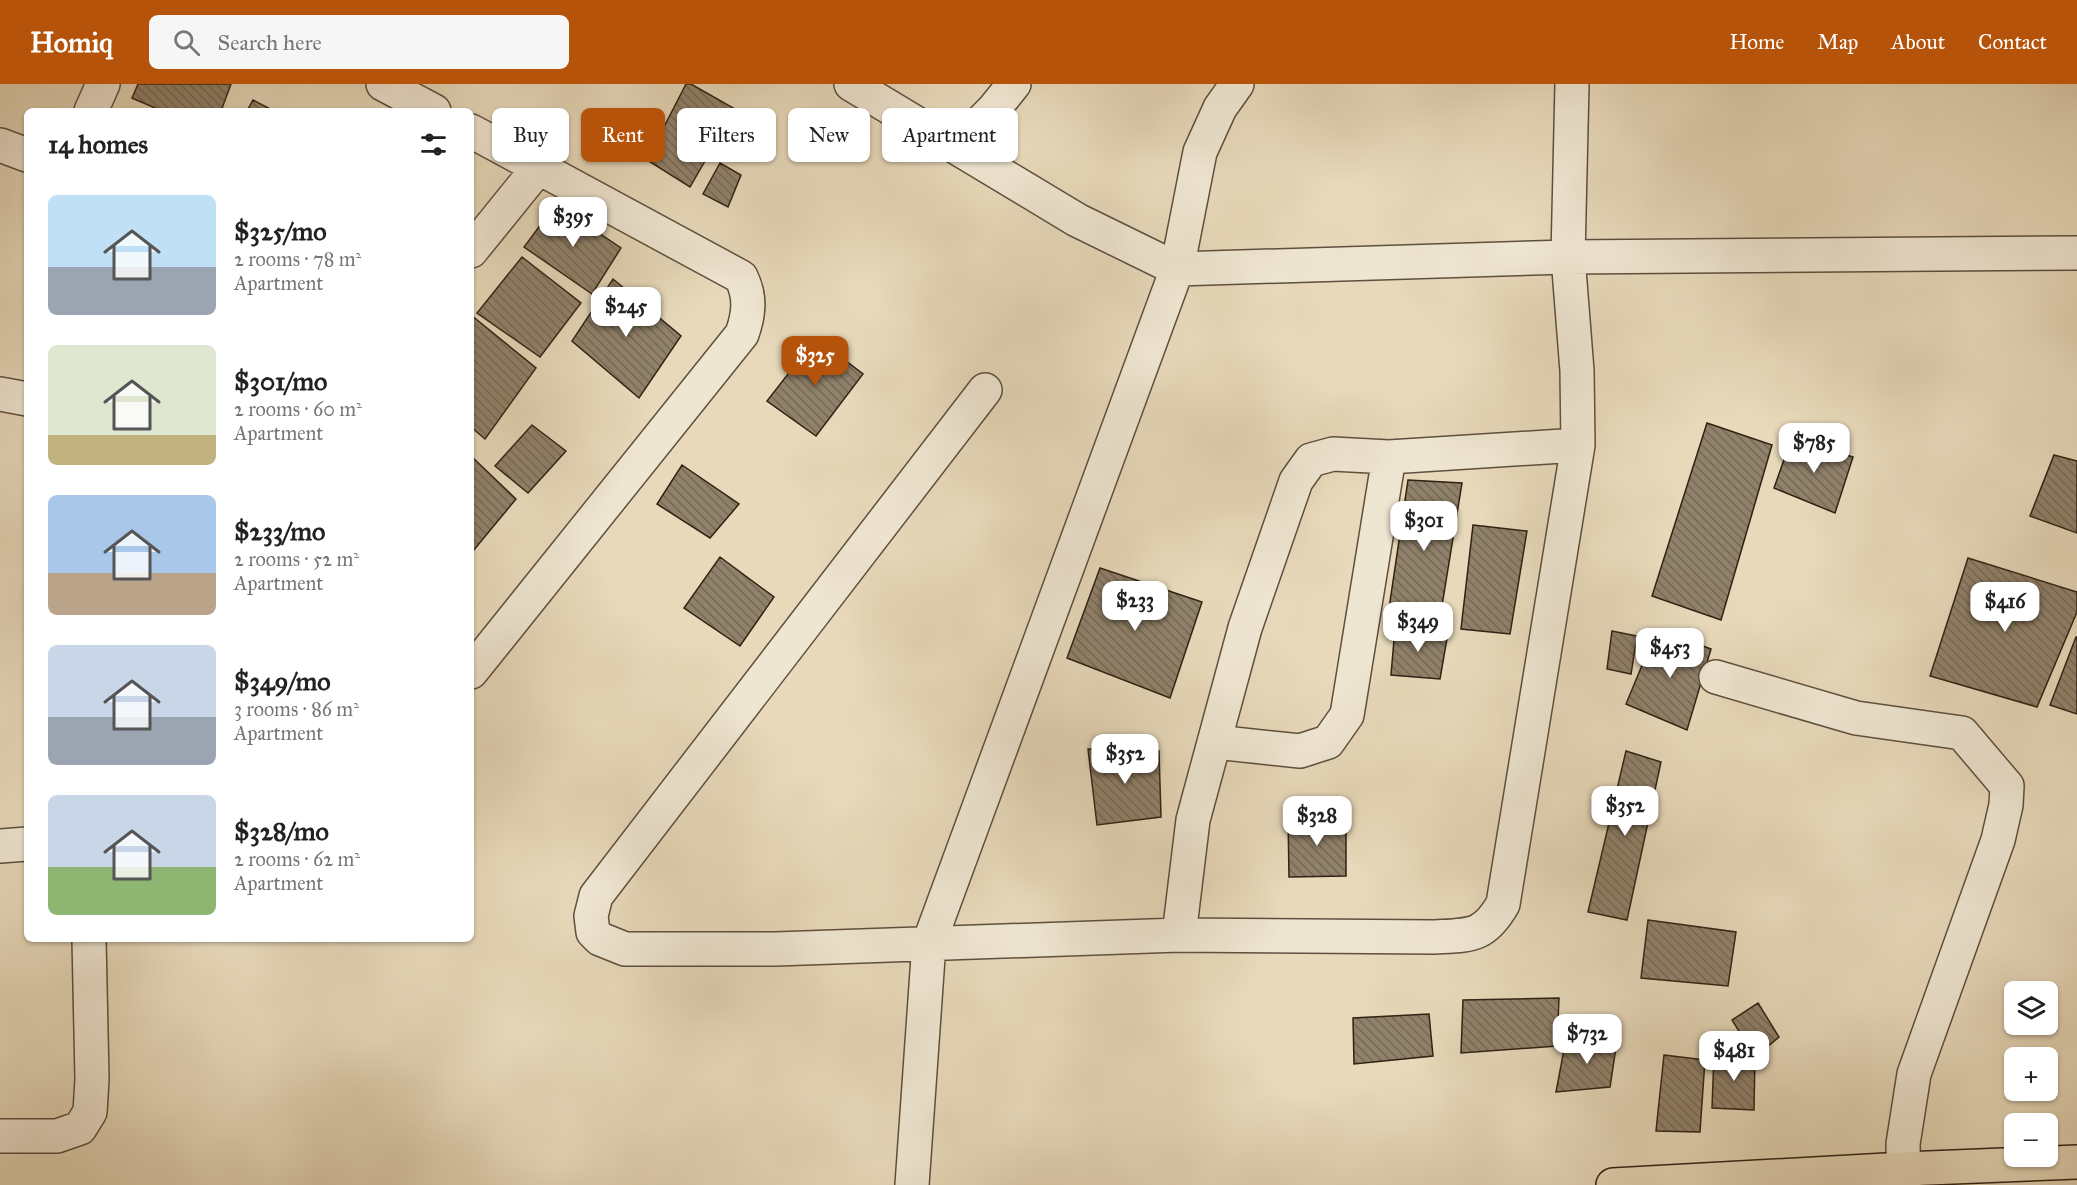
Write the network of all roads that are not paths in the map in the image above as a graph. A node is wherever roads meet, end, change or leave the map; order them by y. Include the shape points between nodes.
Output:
1 (103, 84) edge
2 (383, 84) edge
3 (851, 84) edge
4 (1014, 84) edge
5 (1237, 84) edge
6 (1572, 84) edge
7 (92, 108) edge
8 (428, 108) edge
9 (891, 108) edge
10 (995, 108) edge
11 (474, 133) edge
12 (0, 145) edge
13 (24, 154) edge
14 (981, 162) edge
15 (539, 167) junction
16 (474, 248) edge
17 (2077, 253) edge
18 (1568, 257) junction
19 (1177, 269) junction
20 (985, 390) dead end
21 (0, 394) edge
22 (24, 398) edge
23 (1578, 445) junction
24 (1389, 457) junction
25 (474, 668) edge
26 (1716, 677) dead end
27 (1215, 742) junction
28 (24, 844) edge
29 (0, 846) edge
30 (1179, 935) junction
31 (89, 942) edge
32 (929, 943) junction
33 (0, 1136) edge
34 (2077, 1162) edge
35 (1904, 1177) edge
36 (912, 1185) edge
37 (1613, 1185) edge

1 - 7 street
2 - 8 street
3 - 9 street
4 - 10 street
5 - 19 street via 1220,108 1200,152
6 - 18 street
11 - 15 street
12 - 13 street
14 - 19 street via 1077,220
15 - 16 street
15 - 25 street via 741,277 747,289 748,317 742,334
17 - 18 street
18 - 19 street
18 - 23 street
19 - 32 street
20 - 32 street via 596,896 591,916 593,932 600,939 625,949
21 - 22 street
23 - 24 street
23 - 30 street via 1503,904 1492,922 1471,934 1435,937
24 - 27 street via 1333,454 1311,460 1296,480 1245,628
24 - 27 street via 1347,716 1328,742 1300,751
26 - 35 street via 1856,718 1962,733 2007,786 1998,840 1914,1074 1903,1144
27 - 30 street via 1193,820
28 - 29 street
30 - 32 street
31 - 33 street via 90,1112 80,1128 57,1136
32 - 36 street
34 - 35 main road
35 - 37 main road

